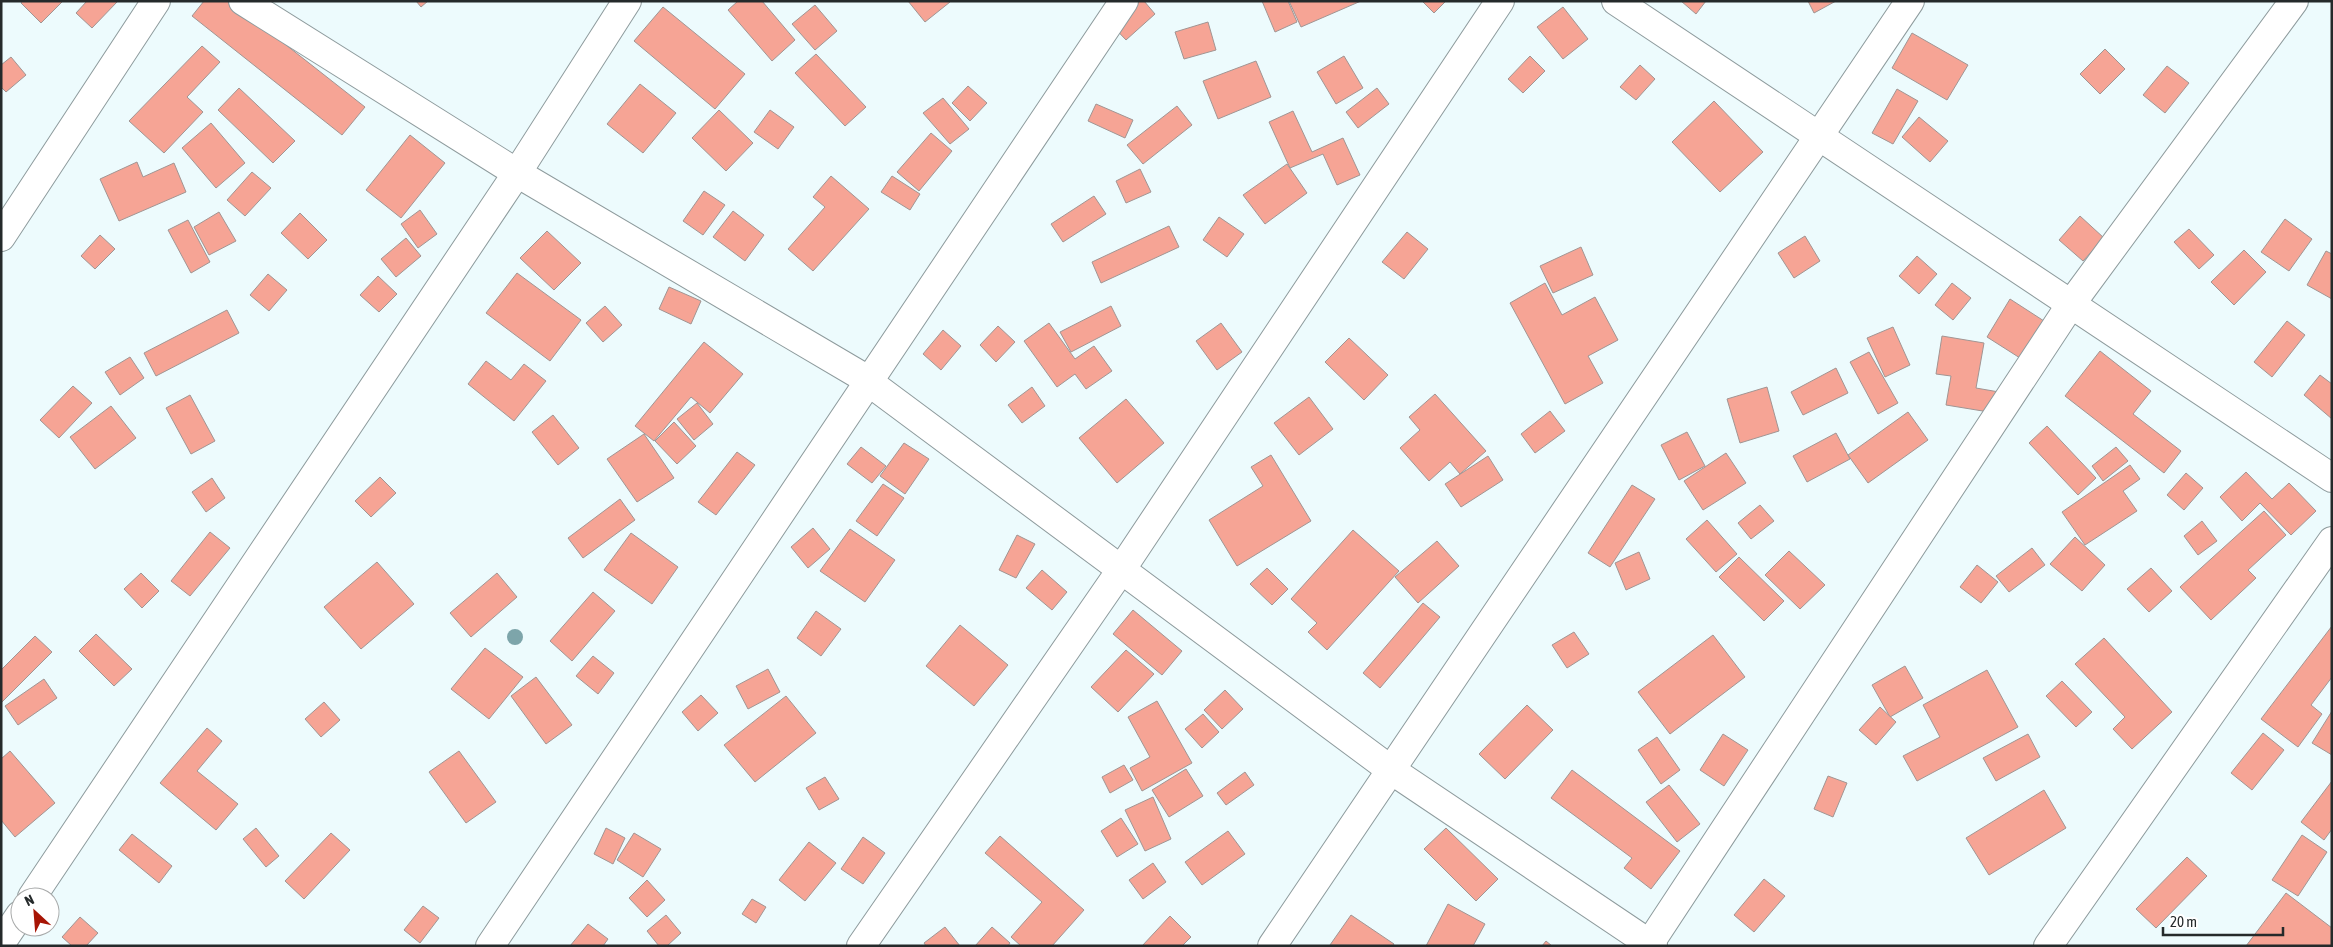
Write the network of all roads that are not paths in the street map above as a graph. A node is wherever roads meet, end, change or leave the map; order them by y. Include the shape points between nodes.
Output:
1 (156, 1) edge
2 (243, 1) edge
3 (626, 1) edge
4 (1124, 1) edge
5 (1500, 1) edge
6 (1616, 1) edge
7 (1910, 1) edge
8 (2294, 1) edge
9 (1819, 136) junction
10 (518, 173) junction
11 (1, 237) edge
12 (2071, 304) junction
13 (868, 382) junction
14 (2332, 478) edge
15 (2332, 541) edge
16 (1121, 570) junction
17 (1391, 770) junction
18 (39, 887) edge
19 (10, 930) edge
20 (1, 943) edge
21 (1650, 945) edge
22 (490, 946) edge
23 (861, 946) edge
24 (1272, 946) edge
25 (2048, 946) edge

1 - 11 street
2 - 10 street
3 - 10 street
4 - 13 street
5 - 16 street
6 - 9 street
7 - 9 street
8 - 12 street
9 - 12 street
9 - 17 street
10 - 13 street
10 - 18 street
12 - 14 street
12 - 21 street
13 - 16 street
13 - 22 street
15 - 25 street
16 - 17 street
16 - 23 street
17 - 21 street
17 - 24 street
19 - 20 street

